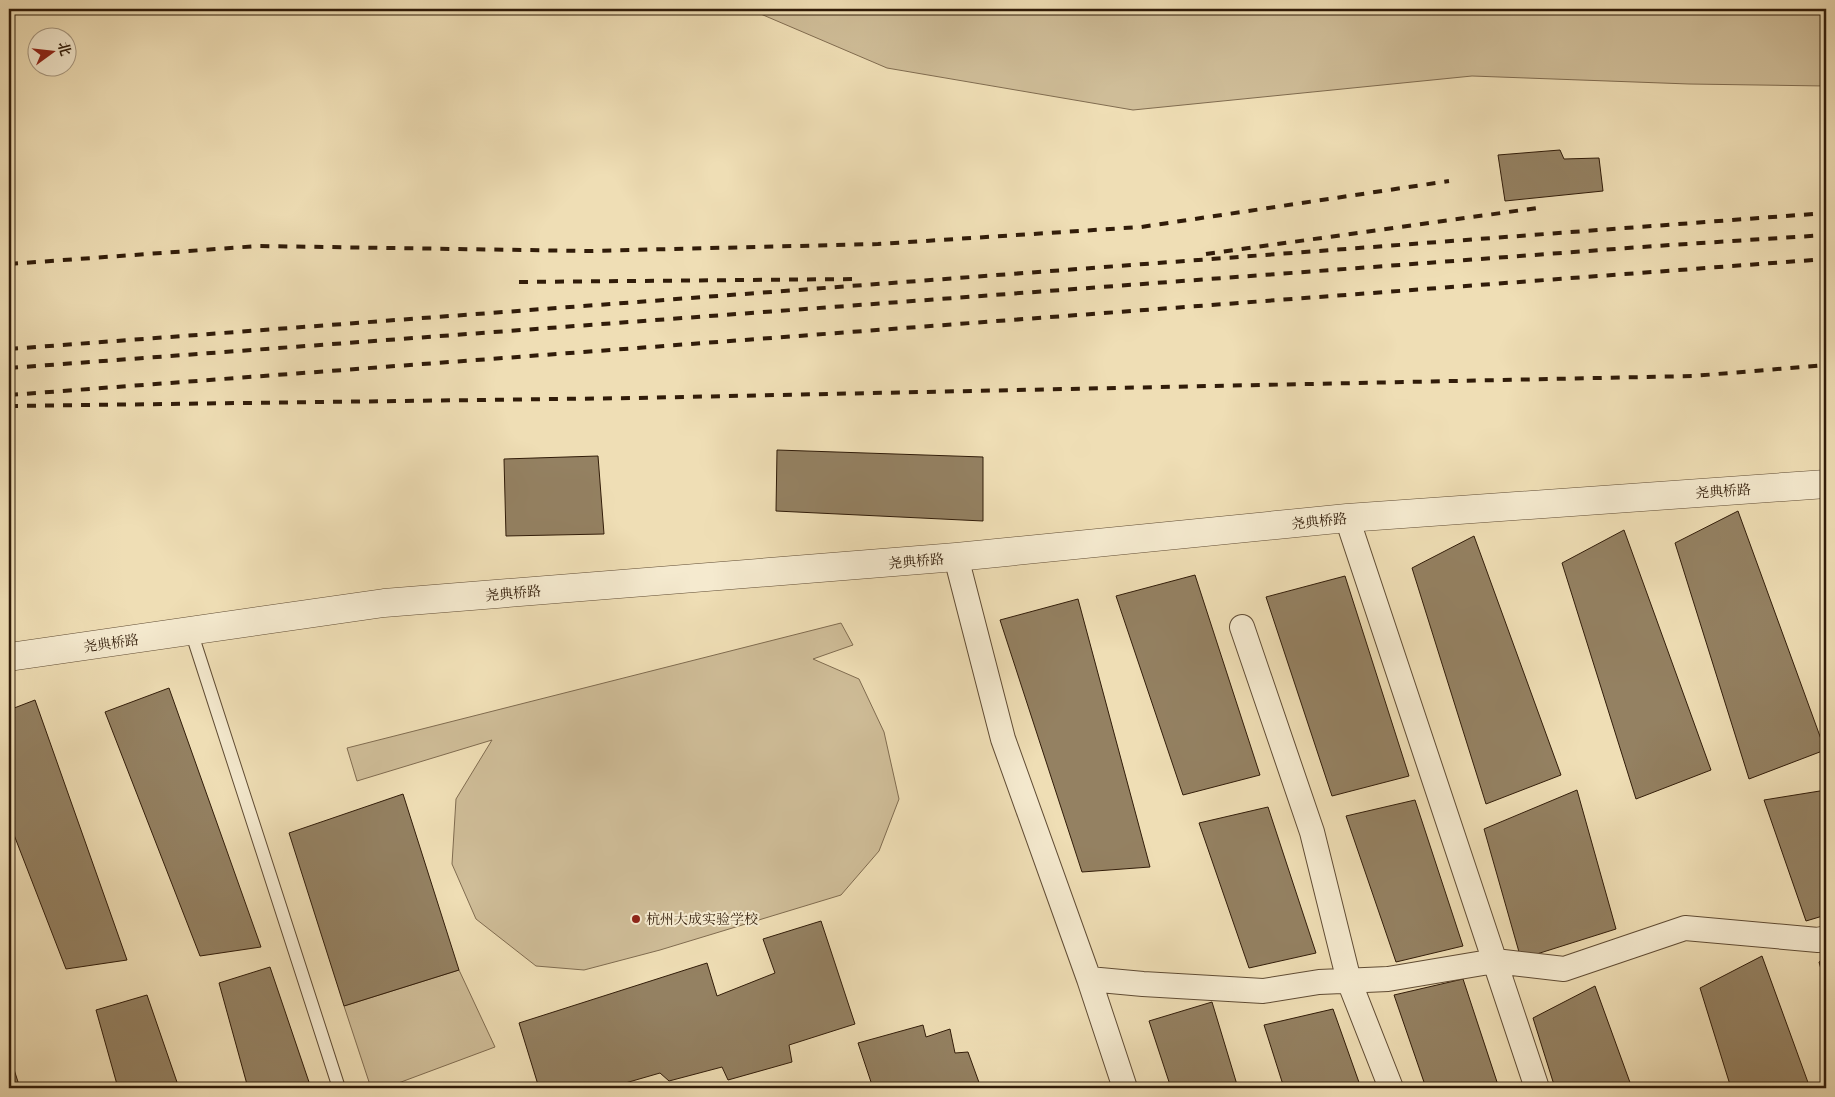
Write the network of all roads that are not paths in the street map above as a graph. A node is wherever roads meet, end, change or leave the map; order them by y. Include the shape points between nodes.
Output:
1 (1826, 484) edge
2 (1347, 518) junction
3 (956, 557) junction
4 (1242, 627) dead end
5 (191, 631) junction
6 (9, 657) edge
7 (1826, 938) edge
8 (1495, 961) junction
9 (1089, 979) junction
10 (1350, 981) junction
11 (338, 1088) edge
12 (1125, 1088) edge
13 (1390, 1088) edge
14 (1537, 1088) edge

1 - 2 street, 尧典桥路
2 - 3 street, 尧典桥路
2 - 8 street
3 - 5 street, 尧典桥路 via 384,603
3 - 9 street via 1003,739
4 - 10 street via 1312,832
5 - 6 street, 尧典桥路
5 - 11 lane
7 - 8 street via 1818,940 1685,928 1564,969
8 - 10 street via 1388,979
8 - 14 street
9 - 10 street via 1263,991 1319,982
9 - 12 street
10 - 13 street

